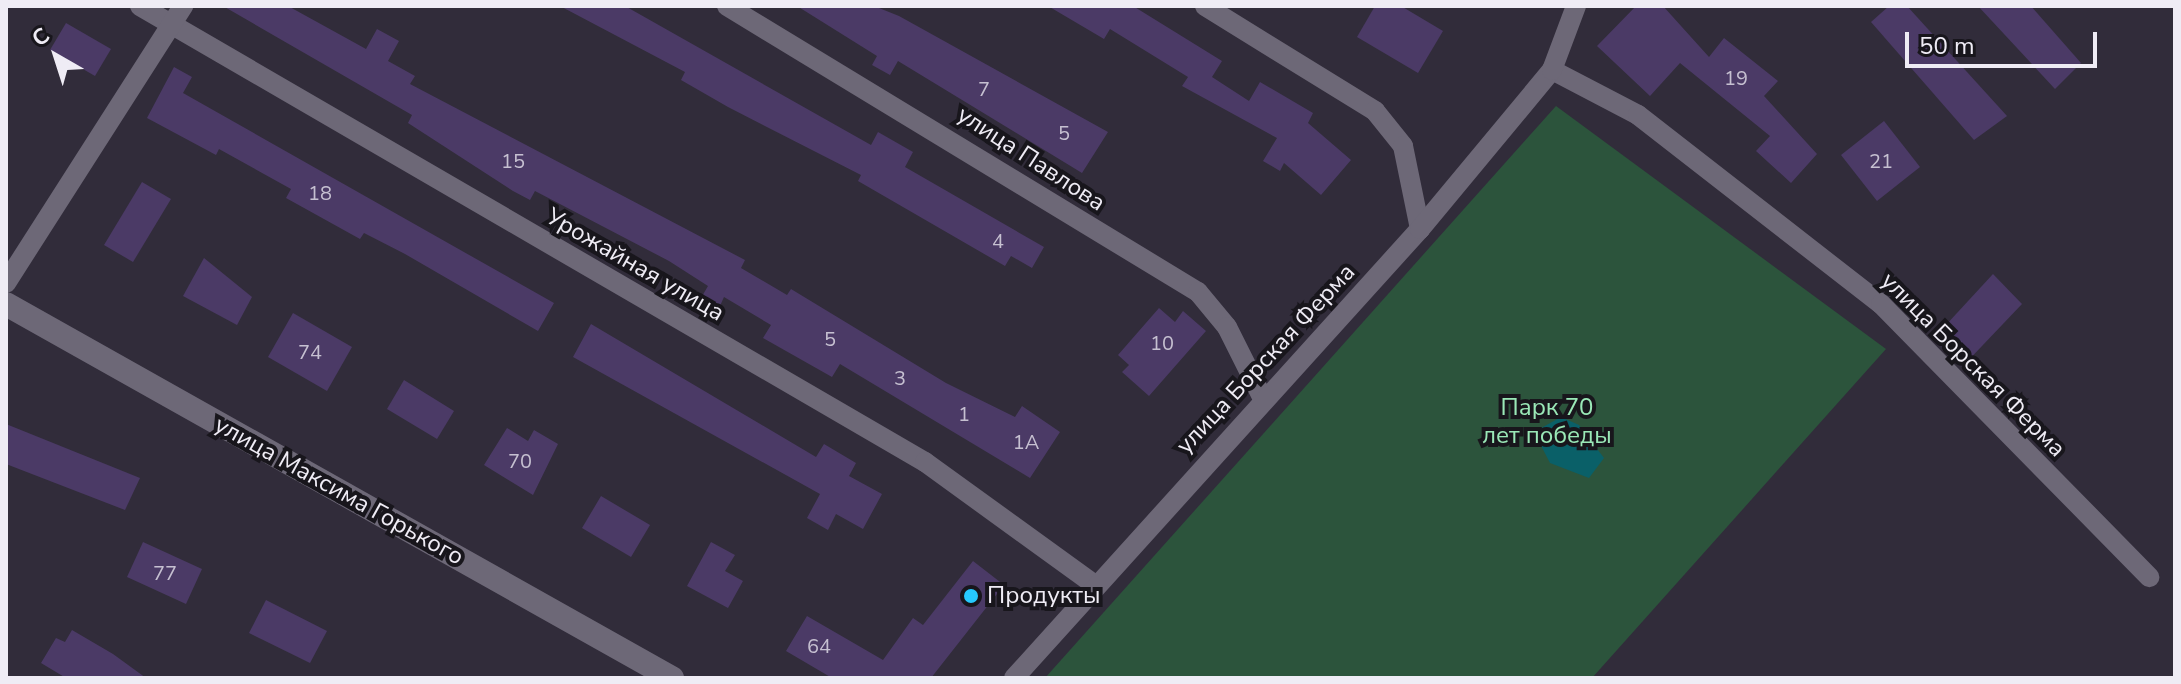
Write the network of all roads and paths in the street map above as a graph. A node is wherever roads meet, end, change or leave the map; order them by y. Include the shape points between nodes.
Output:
1 (140, 6) edge
2 (183, 6) edge
3 (727, 6) edge
4 (1205, 6) edge
5 (1576, 6) edge
6 (172, 24) junction
7 (1552, 70) junction
8 (1420, 229) junction
9 (6, 283) edge
10 (6, 304) edge
11 (1263, 399) junction
12 (2149, 577) dead end
13 (1095, 585) junction
14 (660, 675) edge
15 (1014, 678) edge

1 - 6 street, Урожайная улица
2 - 6 street
3 - 11 street, улица Павлова via 1198,292 1227,327
4 - 8 street via 1375,111 1403,146
5 - 7 street, улица Борская Ферма
6 - 9 street
6 - 13 street, Урожайная улица via 925,462
7 - 8 street, улица Борская Ферма
7 - 12 street, улица Борская Ферма via 1638,115 1881,304
8 - 11 street, улица Борская Ферма
10 - 14 street, улица Максима Горького
11 - 13 street, улица Борская Ферма
13 - 15 street, улица Борская Ферма

